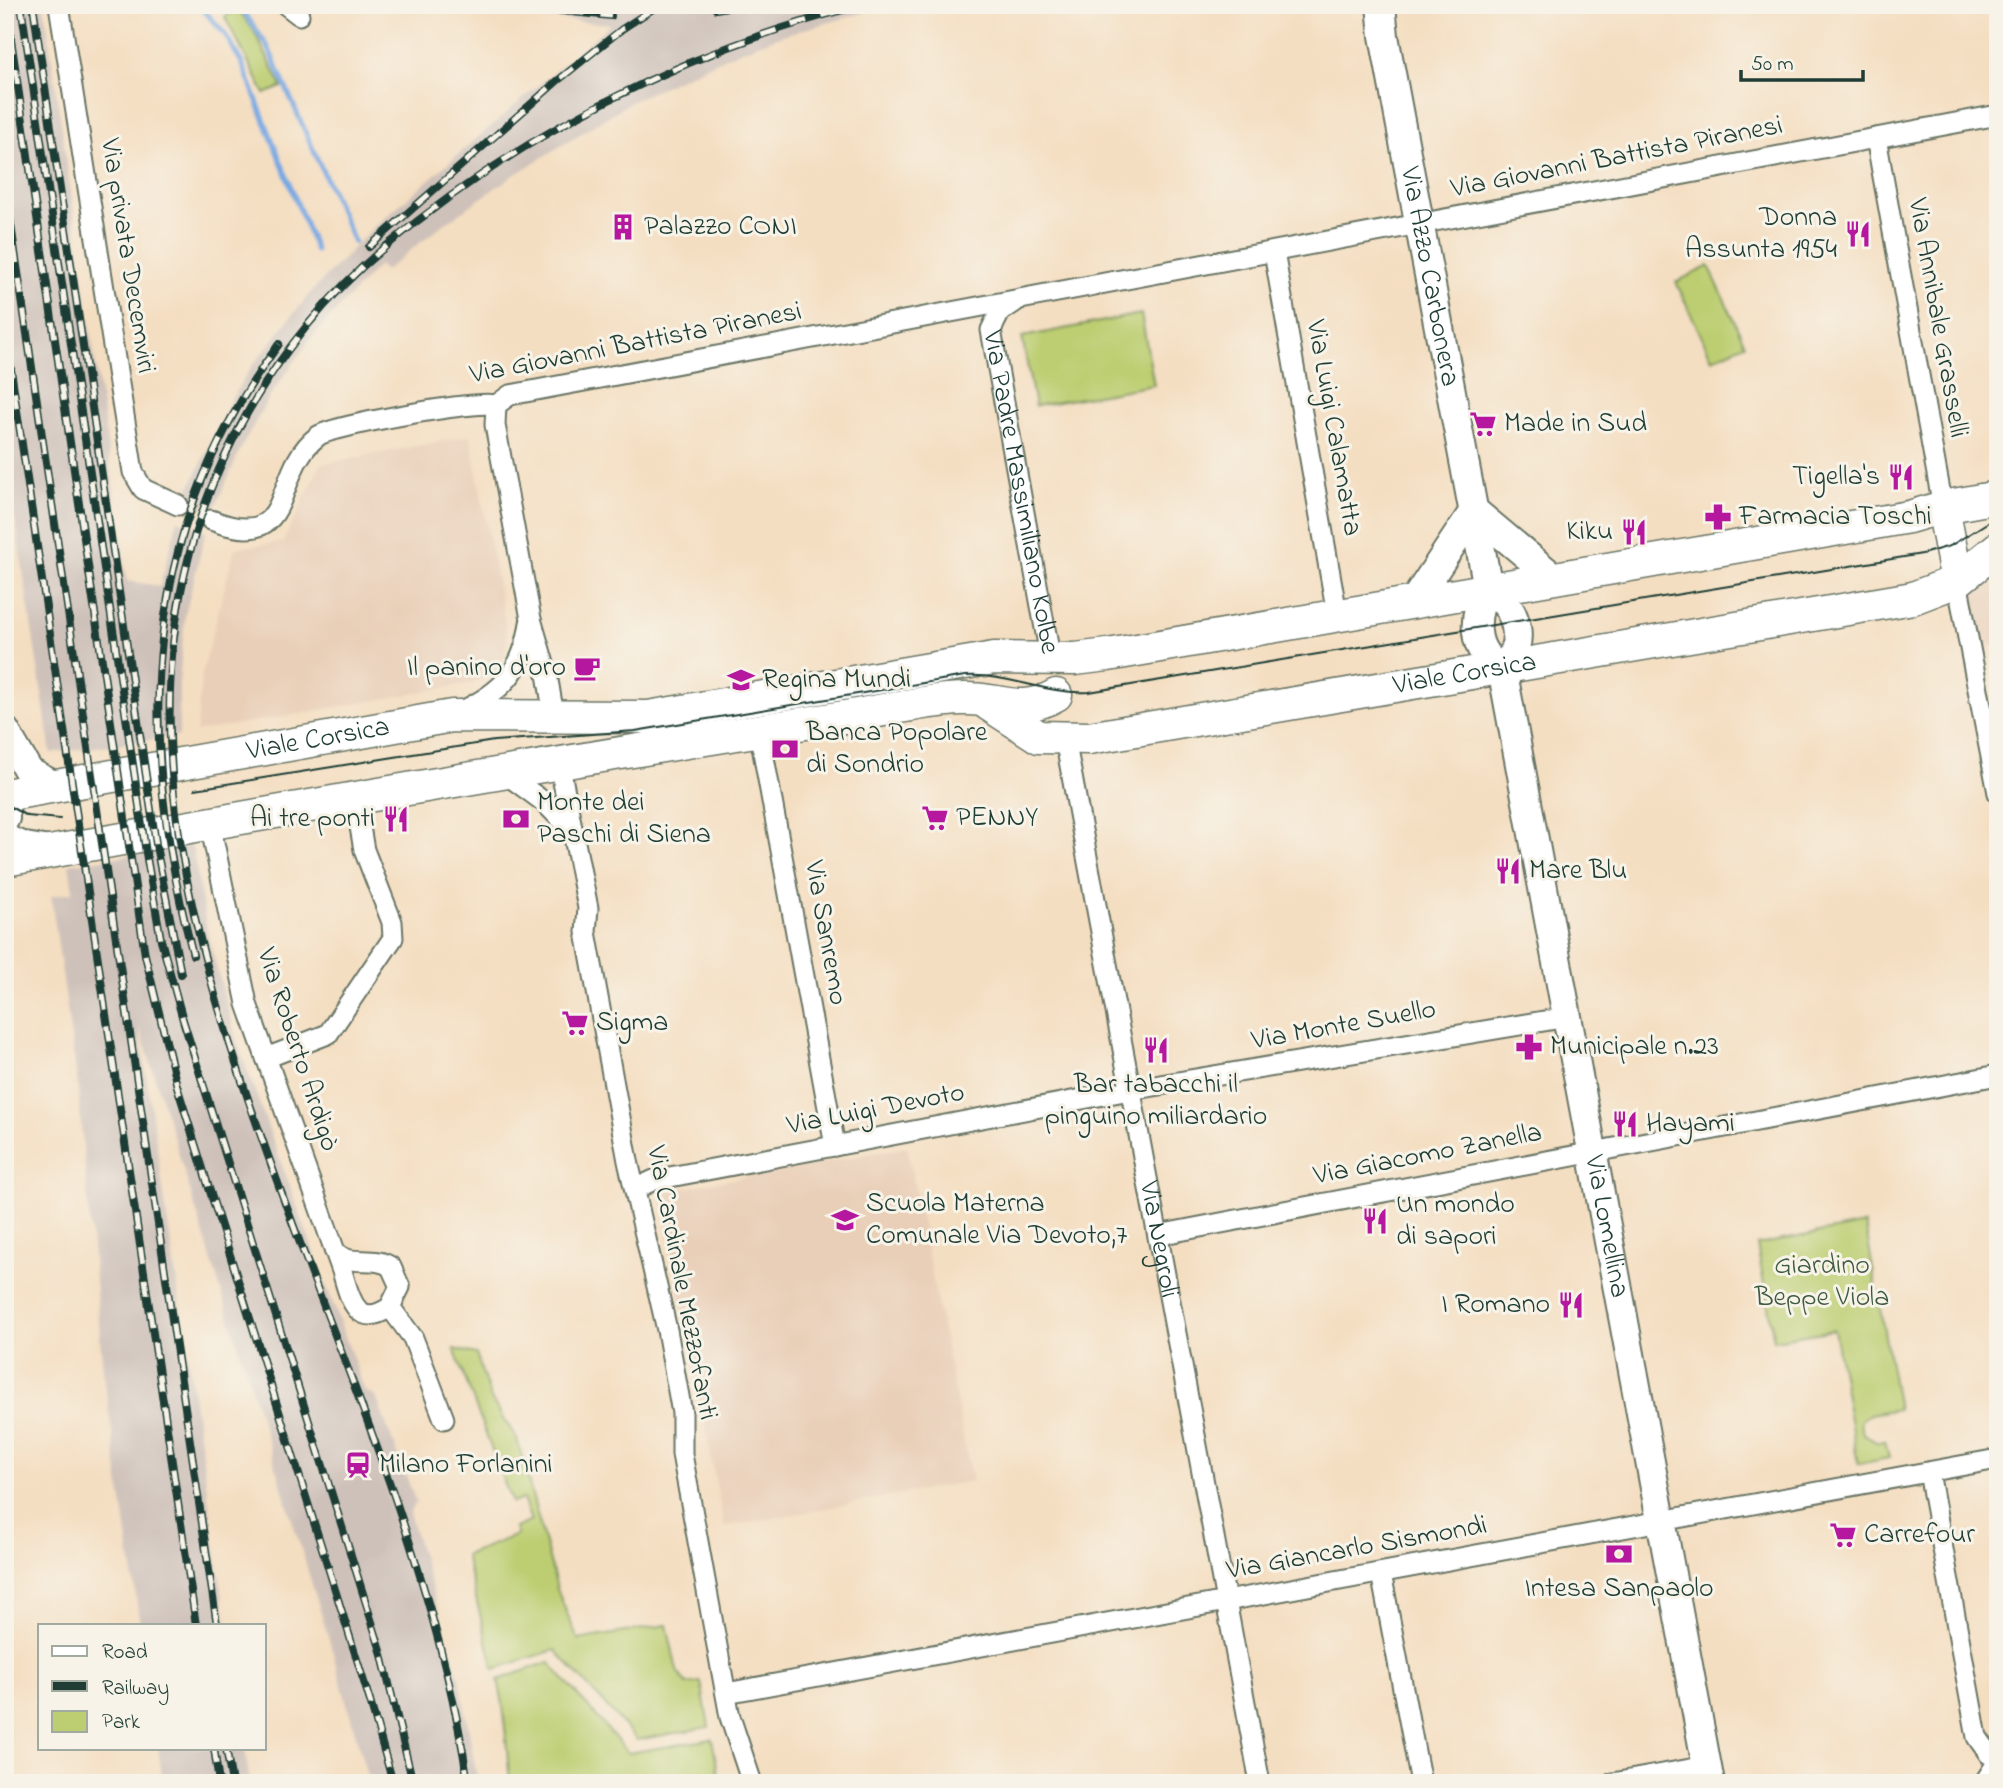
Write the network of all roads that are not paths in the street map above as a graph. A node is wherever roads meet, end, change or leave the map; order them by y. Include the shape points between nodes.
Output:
1 (59, 5) edge
2 (1381, 5) edge
3 (1998, 115) edge
4 (1876, 138) junction
5 (1420, 224) junction
6 (1273, 252) junction
7 (1019, 300) junction
8 (958, 312) junction
9 (991, 330) junction
10 (496, 405) junction
11 (1998, 498) edge
12 (170, 502) tunnel mouth
13 (1943, 507) junction
14 (1474, 511) junction
15 (211, 520) tunnel mouth
16 (1998, 548) edge
17 (1554, 578) junction
18 (1957, 581) junction
19 (1488, 588) junction
20 (1415, 600) junction
21 (1337, 614) junction
22 (531, 619) junction
23 (1049, 656) junction
24 (1502, 668) junction
25 (1056, 695) junction
26 (980, 701) junction
27 (452, 716) junction
28 (554, 716) junction
29 (759, 730) junction
30 (5, 731) edge
31 (1065, 739) junction
32 (559, 762) junction
33 (502, 772) junction
34 (53, 785) junction
35 (1998, 793) edge
36 (5, 796) edge
37 (355, 798) junction
38 (5, 818) edge
39 (210, 823) junction
40 (574, 832) junction
41 (5, 839) edge
42 (59, 851) junction
43 (5, 860) edge
44 (1568, 1017) junction
45 (266, 1058) junction
46 (1998, 1075) edge
47 (1130, 1090) junction
48 (835, 1146) junction
49 (1593, 1151) junction
50 (635, 1189) junction
51 (1158, 1236) junction
52 (334, 1250) junction
53 (390, 1307) junction
54 (444, 1419) dead end
55 (1998, 1459) edge
56 (1929, 1472) junction
57 (1662, 1521) junction
58 (1381, 1573) junction
59 (1226, 1601) junction
60 (726, 1693) junction
61 (1998, 1760) edge
62 (1709, 1774) edge
63 (1256, 1782) edge
64 (752, 1783) edge
65 (1421, 1783) edge
66 (1613, 1783) edge
67 (1984, 1783) edge

1 - 12 street, Via privata Decemviri via 133,472 143,489
2 - 5 street, Via Azzo Carbonera
3 - 4 street, Via Giovanni Battista Piranesi
4 - 5 street, Via Giovanni Battista Piranesi
4 - 13 street, Via Annibale Grasselli
5 - 6 street, Via Giovanni Battista Piranesi
5 - 14 street, Via Azzo Carbonera
6 - 7 street, Via Giovanni Battista Piranesi
6 - 21 street, Via Luigi Calamatta
7 - 8 street, Via Giovanni Battista Piranesi
7 - 9 street, Via Padre Massimiliano Kolbe via 1000,312
8 - 9 street via 980,316
8 - 10 street, Via Giovanni Battista Piranesi via 510,395
9 - 23 street, Via Padre Massimiliano Kolbe
10 - 15 street, Via Giovanni Battista Piranesi via 470,404 325,432 301,455 267,522 240,530
10 - 22 street via 495,425
11 - 13 main road
13 - 17 main road via 1909,517
13 - 18 main road
14 - 17 street
14 - 19 street, Via Azzo Carbonera
14 - 20 street
16 - 18 main road, Viale Corsica
17 - 19 main road
18 - 24 main road, Viale Corsica via 1913,598
18 - 35 street
19 - 20 main road
19 - 24 street, Via Lomellina via 1477,612 1476,632 1483,651
19 - 24 street via 1506,603 1516,626 1513,653
20 - 21 main road
21 - 23 main road via 1108,655
22 - 27 street, Viale Corsica via 527,645 507,681 492,695
22 - 28 street
23 - 25 main road, Via Padre Massimiliano Kolbe
23 - 28 main road via 994,659 648,717
24 - 31 main road, Viale Corsica
24 - 44 street, Via Lomellina
25 - 26 main road via 1025,706
25 - 31 main road, Via Negroli
26 - 29 main road via 944,701
26 - 31 main road, Viale Corsica via 1031,734
27 - 28 main road
27 - 34 main road, Viale Corsica
28 - 32 main road
29 - 32 main road
29 - 48 street, Via Sanremo
30 - 34 street via 29,772
31 - 47 street, Via Negroli
32 - 33 main road
32 - 40 street, Via Cardinale Mezzofanti
33 - 37 main road
33 - 40 street via 544,802
34 - 36 main road, Viale Corsica
36 - 38 street
37 - 39 main road
37 - 45 street via 364,850 392,922 393,938 328,1034
39 - 42 main road
39 - 45 street, Via Roberto Ardigò via 238,969
40 - 50 street, Via Cardinale Mezzofanti via 588,908 586,932
41 - 42 street via 25,848
42 - 43 main road
44 - 47 street, Via Monte Suello
44 - 49 street, Via Lomellina
45 - 52 street, Via Roberto Ardigò
46 - 49 street, Via Giacomo Zanella
47 - 48 street, Via Luigi Devoto
47 - 51 street, Via Negroli
48 - 50 street, Via Luigi Devoto via 654,1180
49 - 51 street, Via Giacomo Zanella
49 - 57 street, Via Lomellina
50 - 60 street, Via Cardinale Mezzofanti via 682,1413 682,1454
51 - 59 street, Via Negroli
52 - 53 street, Via Roberto Ardigò via 352,1304 369,1314
52 - 53 street via 346,1260 381,1261 391,1267 400,1287
53 - 54 street via 413,1338
55 - 56 street, Via Giancarlo Sismondi
56 - 57 street, Via Giancarlo Sismondi
56 - 61 street via 1977,1737
57 - 58 street, Via Giancarlo Sismondi
57 - 62 street, Via Lomellina
58 - 59 street, Via Giancarlo Sismondi
58 - 65 street
59 - 60 street, Via Giancarlo Sismondi
59 - 63 street, Via Negroli
60 - 64 street, Via Cardinale Mezzofanti
61 - 67 street
62 - 66 street

